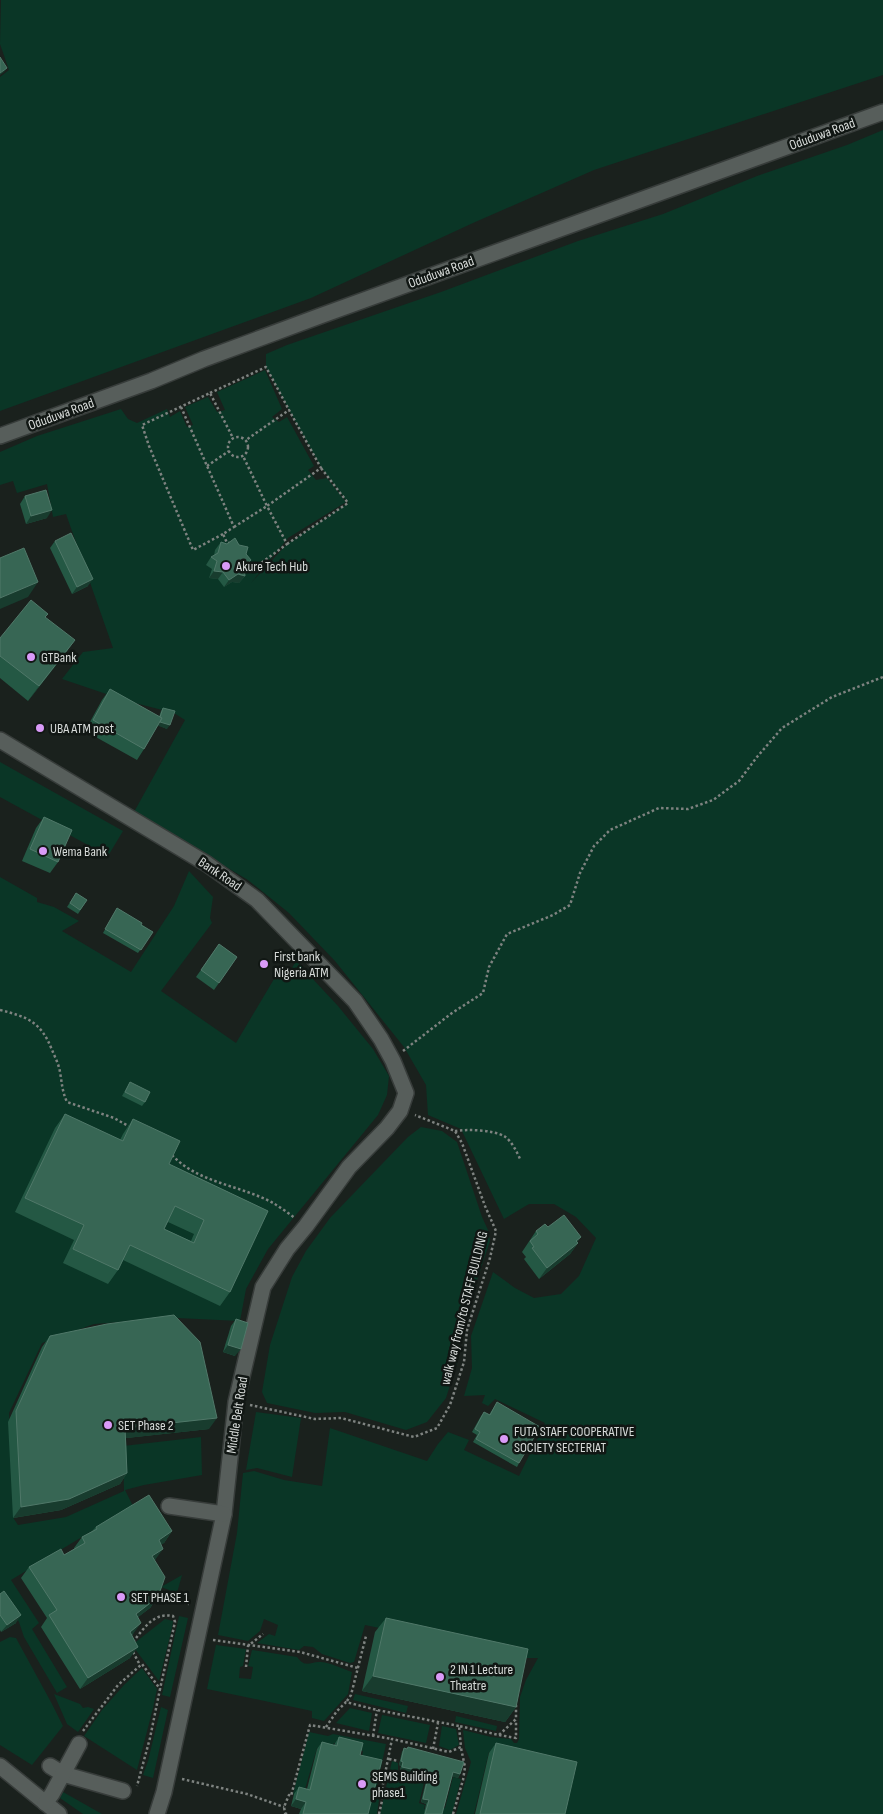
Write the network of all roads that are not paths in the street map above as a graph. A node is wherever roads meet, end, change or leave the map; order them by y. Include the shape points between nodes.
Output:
1 (883, 112) edge
2 (0, 436) edge
3 (0, 740) edge
4 (393, 1060) joint
5 (169, 1506) dead end
6 (224, 1514) junction
7 (79, 1740) road end
8 (0, 1766) edge
9 (56, 1770) junction
10 (129, 1790) road end
11 (45, 1803) junction
12 (59, 1814) edge
13 (158, 1814) edge

1 - 2 street, Oduduwa Road via 330,312
3 - 4 street, Bank Road via 207,864 257,900 355,1001
4 - 6 street, Middle Belt Road via 406,1093 400,1111 388,1128 349,1167 287,1249 263,1287 236,1402
5 - 6 street
6 - 13 street, Middle Belt Road
7 - 9 street
8 - 11 street
9 - 10 street
9 - 11 street
11 - 12 street

